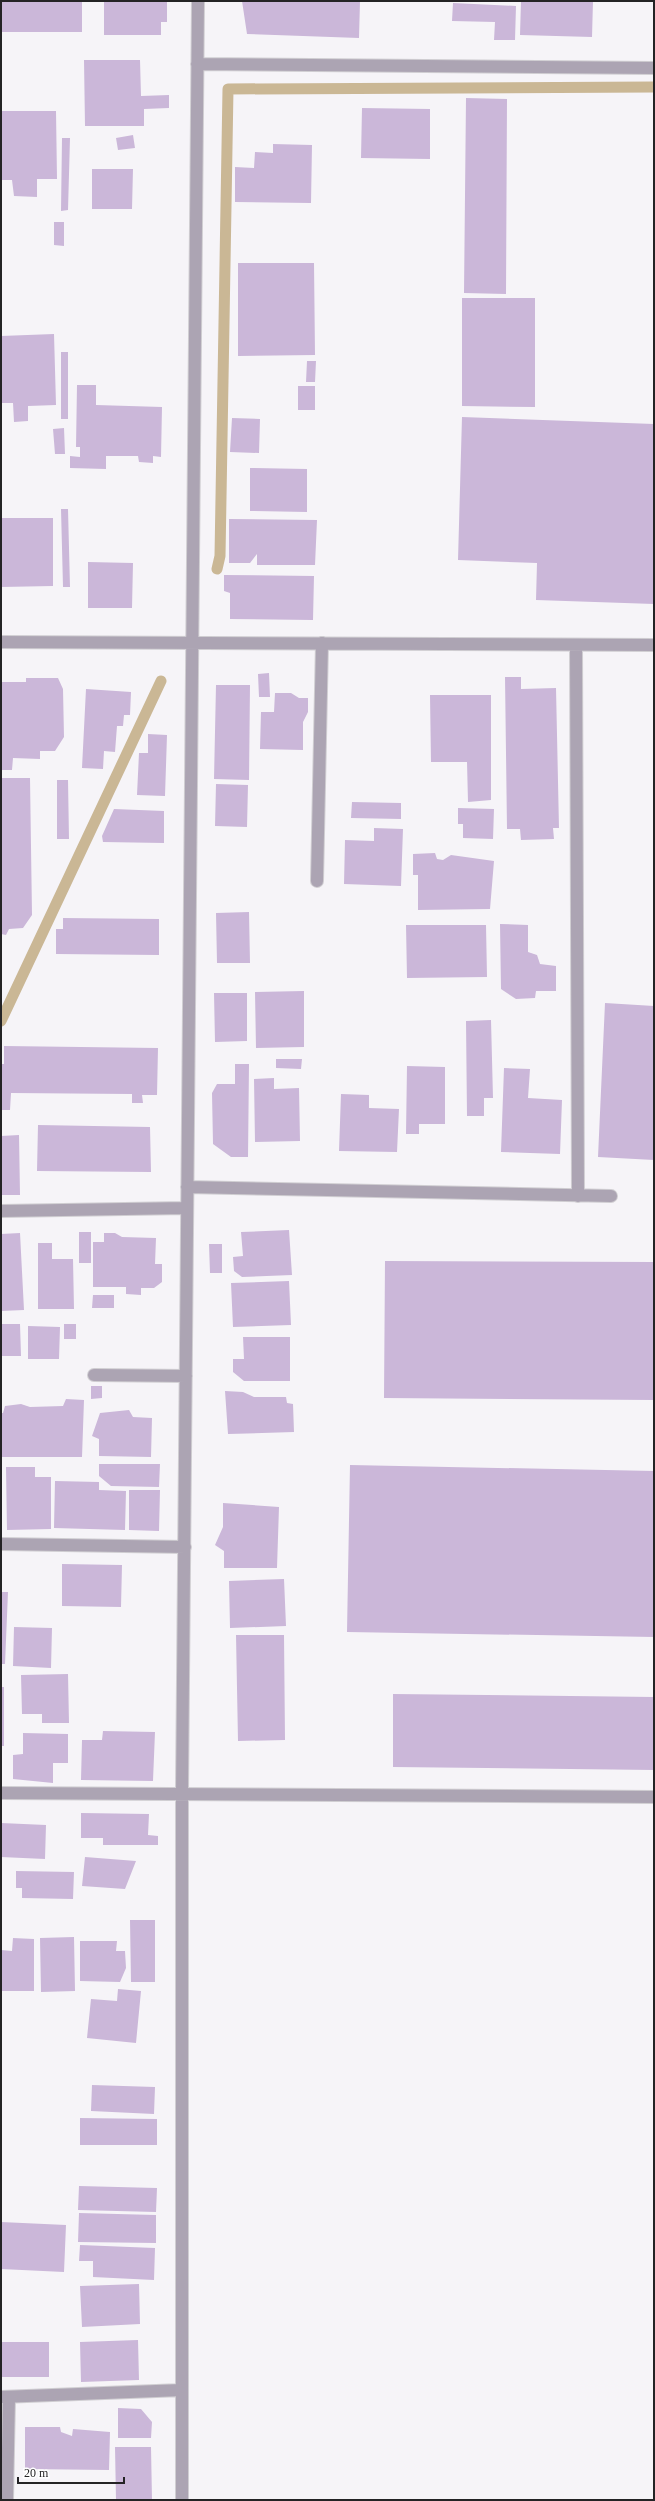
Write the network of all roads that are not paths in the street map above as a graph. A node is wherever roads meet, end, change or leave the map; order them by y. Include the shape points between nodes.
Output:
1 (198, 1) edge
2 (197, 64) junction
3 (654, 68) edge
4 (193, 641) junction
5 (1, 642) edge
6 (322, 643) junction
7 (576, 645) junction
8 (654, 645) edge
9 (317, 881) dead end
10 (186, 1187) junction
11 (578, 1196) junction
12 (611, 1196) dead end
13 (186, 1208) junction
14 (1, 1210) edge
15 (94, 1375) dead end
16 (186, 1376) junction
17 (1, 1544) edge
18 (186, 1547) junction
19 (182, 1792) junction
20 (1, 1793) edge
21 (654, 1797) edge
22 (182, 2390) junction
23 (5, 2397) edge
24 (7, 2500) edge
25 (182, 2500) edge

1 - 2 street
2 - 3 street
2 - 4 street
4 - 5 street
4 - 6 street
4 - 10 street
6 - 7 street
6 - 9 street
7 - 8 street
7 - 11 street
10 - 11 street
10 - 13 street
11 - 12 street
13 - 14 street
13 - 16 street
15 - 16 street
16 - 18 street
17 - 18 street
18 - 19 street
19 - 20 street
19 - 21 street
19 - 22 street
22 - 23 street
22 - 25 street
23 - 24 street

